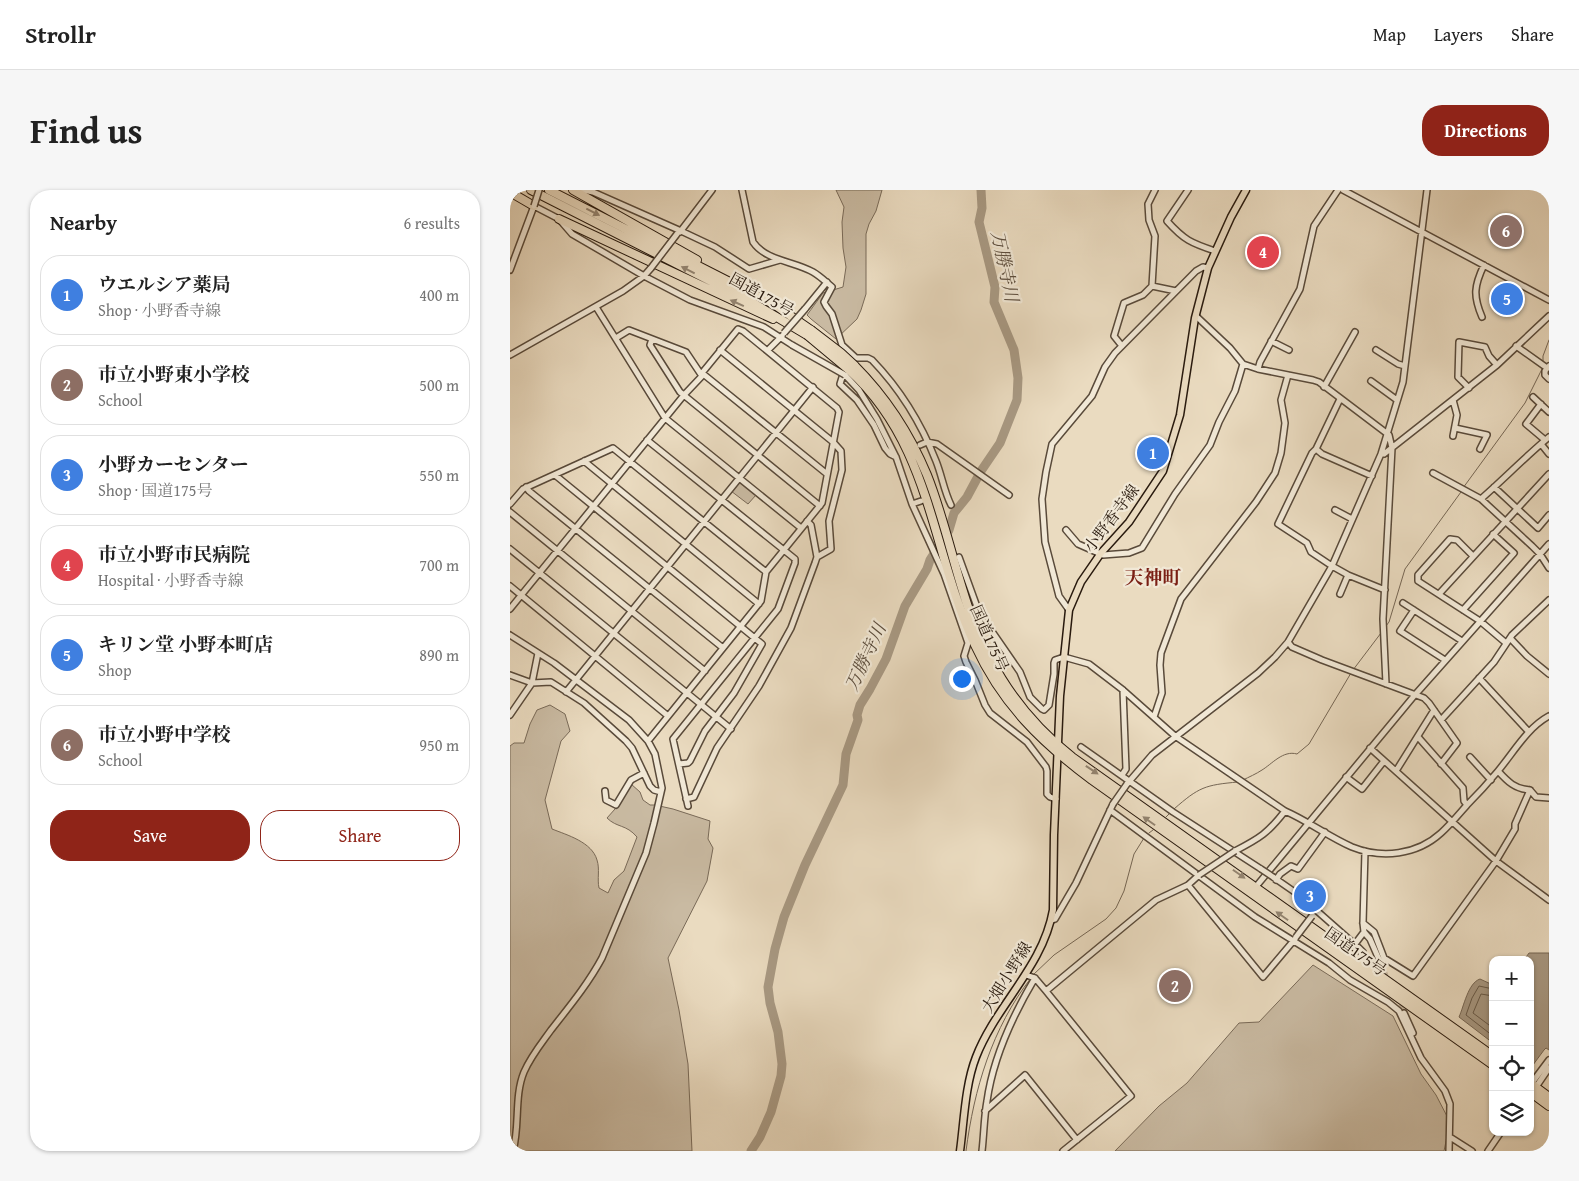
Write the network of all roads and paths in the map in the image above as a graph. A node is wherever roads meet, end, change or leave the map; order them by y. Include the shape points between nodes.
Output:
1 (531, 190) edge
2 (539, 190) edge
3 (549, 190) edge
4 (573, 190) edge
5 (584, 190) edge
6 (712, 190) edge
7 (742, 190) edge
8 (1155, 190) edge
9 (1188, 190) edge
10 (1246, 190) edge
11 (1338, 190) edge
12 (1343, 190) edge
13 (1427, 190) edge
14 (510, 192) edge
15 (534, 206) junction
16 (558, 219) junction
17 (679, 232) junction
18 (1422, 232) junction
19 (1216, 251) junction
20 (780, 260) junction
21 (1484, 265) junction
22 (1208, 268) junction
23 (510, 270) edge
24 (644, 276) junction
25 (827, 282) junction
26 (1152, 286) junction
27 (1176, 291) junction
28 (1549, 300) edge
29 (596, 307) junction
30 (790, 314) junction
31 (1196, 316) junction
32 (1549, 316) edge
33 (1482, 317) dead end
34 (798, 329) junction
35 (809, 332) junction
36 (1355, 332) dead end
37 (782, 336) junction
38 (616, 338) junction
39 (652, 339) junction
40 (1271, 341) junction
41 (1122, 346) junction
42 (1516, 346) junction
43 (720, 350) junction
44 (768, 350) junction
45 (1289, 350) dead end
46 (1376, 350) dead end
47 (510, 355) edge
48 (1243, 364) junction
49 (1497, 365) junction
50 (1405, 366) junction
51 (851, 367) junction
52 (1548, 367) edge
53 (1258, 369) junction
54 (702, 374) junction
55 (1288, 375) junction
56 (1549, 379) edge
57 (1371, 382) dead end
58 (1324, 386) junction
59 (813, 387) junction
60 (1469, 388) junction
61 (684, 395) junction
62 (1533, 397) dead end
63 (1340, 399) junction
64 (1397, 400) junction
65 (1453, 400) junction
66 (1541, 404) junction
67 (794, 410) junction
68 (1549, 412) edge
69 (665, 418) junction
70 (1454, 428) junction
71 (1387, 432) junction
72 (776, 433) junction
73 (1453, 436) dead end
74 (647, 440) junction
75 (1545, 441) edge
76 (833, 442) junction
77 (927, 442) junction
78 (920, 445) dead end
79 (1392, 448) junction
80 (1480, 449) dead end
81 (1316, 450) junction
82 (902, 454) dead end
83 (1381, 454) junction
84 (1549, 454) edge
85 (758, 455) junction
86 (896, 457) junction
87 (584, 461) junction
88 (630, 462) junction
89 (1433, 472) dead end
90 (555, 474) junction
91 (827, 474) junction
92 (1549, 474) edge
93 (1372, 476) junction
94 (739, 478) junction
95 (612, 484) junction
96 (526, 487) junction
97 (1494, 487) junction
98 (1009, 495) dead end
99 (1481, 499) junction
100 (721, 500) junction
101 (921, 501) dead end
102 (510, 504) edge
103 (912, 504) junction
104 (951, 505) dead end
105 (594, 506) junction
106 (820, 506) junction
107 (1517, 508) junction
108 (1335, 510) dead end
109 (510, 512) edge
110 (1549, 516) edge
111 (1352, 519) junction
112 (808, 521) junction
113 (1505, 521) junction
114 (704, 522) junction
115 (575, 528) junction
116 (801, 528) junction
117 (1066, 530) dead end
118 (1493, 534) junction
119 (686, 544) junction
120 (1549, 544) edge
121 (510, 549) edge
122 (784, 550) junction
123 (557, 551) junction
124 (1101, 553) junction
125 (1540, 554) junction
126 (1473, 556) junction
127 (816, 557) junction
128 (959, 557) dead end
129 (1332, 566) junction
130 (668, 567) junction
131 (1549, 568) edge
132 (766, 572) junction
133 (539, 573) junction
134 (1348, 575) junction
135 (510, 586) edge
136 (650, 589) junction
137 (1385, 590) junction
138 (1340, 594) dead end
139 (1438, 594) junction
140 (521, 595) junction
141 (1549, 600) edge
142 (1403, 603) dead end
143 (759, 604) junction
144 (1547, 607) edge
145 (510, 609) edge
146 (1069, 610) junction
147 (1414, 610) junction
148 (1463, 610) junction
149 (631, 611) junction
150 (1480, 621) junction
151 (741, 626) junction
152 (613, 633) junction
153 (510, 635) edge
154 (755, 637) junction
155 (1510, 638) junction
156 (1462, 641) junction
157 (1288, 642) junction
158 (978, 643) junction
159 (1506, 643) junction
160 (723, 648) junction
161 (538, 653) junction
162 (595, 656) junction
163 (1064, 657) junction
164 (1445, 660) junction
165 (705, 671) junction
166 (1549, 674) edge
167 (510, 676) edge
168 (1479, 678) junction
169 (575, 680) junction
170 (532, 683) junction
171 (1386, 684) junction
172 (1123, 690) junction
173 (566, 692) junction
174 (687, 693) junction
175 (1414, 696) junction
176 (701, 704) junction
177 (1434, 710) junction
178 (510, 715) edge
179 (668, 716) junction
180 (716, 716) junction
181 (1549, 716) edge
182 (1154, 717) junction
183 (1441, 720) junction
184 (731, 729) junction
185 (1529, 732) junction
186 (1176, 736) junction
187 (1418, 737) junction
188 (648, 741) junction
189 (1081, 748) dead end
190 (1370, 748) junction
191 (1058, 750) junction
192 (1470, 757) dead end
193 (1384, 761) junction
194 (679, 764) junction
195 (1442, 764) junction
196 (1396, 771) junction
197 (1498, 771) junction
198 (644, 773) junction
199 (1122, 775) junction
200 (1346, 777) junction
201 (1491, 780) junction
202 (1128, 782) junction
203 (605, 790) dead end
204 (1530, 790) junction
205 (661, 792) junction
206 (1549, 798) edge
207 (686, 799) junction
208 (1056, 799) junction
209 (1467, 805) junction
210 (688, 806) dead end
211 (1110, 810) junction
212 (1285, 811) junction
213 (1452, 821) junction
214 (1308, 823) junction
215 (1325, 832) junction
216 (1236, 851) junction
217 (1365, 851) junction
218 (1496, 861) junction
219 (1199, 876) junction
220 (1274, 879) junction
221 (1188, 885) junction
222 (1256, 887) junction
223 (1251, 894) junction
224 (1549, 900) edge
225 (1314, 913) junction
226 (1051, 920) junction
227 (1363, 923) junction
228 (1364, 932) junction
229 (1295, 939) junction
230 (1355, 944) junction
231 (1358, 960) junction
232 (1381, 964) tunnel mouth
233 (1026, 975) junction
234 (1035, 978) junction
235 (1046, 991) junction
236 (1394, 994) junction
237 (1388, 1002) junction
238 (1404, 1013) tunnel mouth
239 (1489, 1053) edge
240 (1421, 1058) junction
241 (1549, 1061) edge
242 (1489, 1062) edge
243 (1549, 1068) edge
244 (1534, 1085) edge
245 (1534, 1086) edge
246 (1534, 1089) edge
247 (1534, 1090) edge
248 (1549, 1097) edge
249 (1549, 1106) edge
250 (986, 1111) junction
251 (1450, 1136) junction
252 (1498, 1136) edge
253 (1077, 1140) junction
254 (513, 1151) edge
255 (960, 1151) edge
256 (982, 1151) edge
257 (1063, 1151) edge
258 (1449, 1151) edge
259 (1472, 1151) edge
260 (1488, 1151) edge

34 -> 1 highway, 国道175号 via 748,300
2 - 15 street, bridge
3 -> 30 highway, 国道175号
4 - 30 highway via 774,300
5 - 17 street
6 - 17 street
7 - 20 street via 753,242 761,251
8 - 26 street via 1148,204 1155,236
9 - 19 street via 1166,221 1180,236
10 - 19 main road, 小野香寺線
11 - 40 street via 1314,226 1300,289
12 - 18 street
13 - 18 street
14 - 15 highway
15 - 16 street
15 - 23 street
16 - 24 street via 572,234
34 -> 16 highway
17 - 20 street via 715,247 749,269
17 - 24 street, bridge
18 - 21 street
18 - 50 street
19 - 22 main road, 小野香寺線
20 - 25 street via 813,272
21 - 28 street
21 - 33 street via 1476,282 1476,302
22 - 27 street via 1203,266 1196,271
22 - 31 main road, 小野香寺線
24 - 29 street
24 - 37 street via 690,300
25 - 37 street, bridge
25 - 51 street via 832,287 824,302 832,314
26 - 27 street
26 - 41 street via 1143,295 1124,303 1114,336
27 - 41 street
29 - 38 street
29 - 47 street
30 - 35 highway, 国道175号
31 - 48 street
31 - 124 main road, 小野香寺線 via 1180,415 1162,471 1129,522
32 - 42 street
34 - 35 highway, 国道175号
35 - 51 highway, 国道175号, bridge via 841,353
36 - 58 street
37 - 44 street
37 - 51 street, bridge via 792,345
38 - 39 street via 629,330
38 - 69 street
39 - 54 street via 686,352
39 - 61 street via 650,345
40 - 45 street
40 - 53 street
41 - 146 street via 1105,367 1092,396 1052,444 1050,453 1042,499 1045,542 1059,596
42 - 49 street
42 - 52 street
43 - 44 street via 738,329
43 - 54 street
43 - 67 street
44 - 59 street
46 - 50 street
48 - 53 street
48 - 124 street via 1235,391 1210,445 1142,548 1130,553
49 - 60 street
49 - 60 street via 1485,347 1459,342 1458,376
50 - 64 street
51 - 77 street via 868,358 872,360 910,407
51 - 86 street via 859,390
51 - 86 street via 844,371 840,384 857,400 890,454
51 - 158 highway, 国道175号 via 899,434 921,482 954,588
51 - 158 highway, 国道175号 via 874,385 884,398 927,476
52 - 56 street via 1545,375
53 - 55 street
54 - 61 street
54 - 72 street
55 - 58 street via 1313,380
55 - 182 street via 1281,400 1285,423 1275,473 1181,599 1161,654 1162,693
57 - 64 street
58 - 63 street
59 - 67 street
59 - 76 street via 838,408
60 - 65 street
61 - 69 street
61 - 85 street
62 - 66 street
63 - 71 street
63 - 81 street
64 - 71 street
65 - 70 street via 1457,415
65 - 79 street
66 - 68 street
66 - 75 street via 1526,424
67 - 72 street
67 - 76 street
69 - 74 street
69 - 94 street
70 - 73 street
70 - 80 street via 1487,435
71 - 79 street
71 - 83 street
72 - 85 street
72 - 91 street
74 - 88 street
74 - 100 street
75 - 84 street
75 - 97 street
76 - 91 street
76 - 127 street via 841,451 842,470 829,522 831,549
77 - 78 street
77 - 98 street via 937,444
77 - 104 street via 942,476 942,493
79 - 83 street
79 - 137 street
81 - 93 street
81 - 129 street via 1278,524 1307,543 1311,552
82 - 86 street
83 - 93 street
85 - 94 street
85 - 106 street
86 - 103 street
87 - 88 street via 613,448
87 - 90 street
87 - 95 street
88 - 95 street
88 - 114 street
89 - 99 street
90 - 96 street
90 - 105 street
91 - 106 street
92 - 107 street
93 - 111 street
94 - 100 street
94 - 116 street
95 - 105 street
95 - 119 street
96 - 102 street
96 - 115 street
97 - 99 street
97 - 107 street
99 - 113 street
100 - 114 street
100 - 122 street
101 - 103 street
103 - 208 street via 944,574 968,643 964,656 985,705 990,713 1021,736 1035,753 1047,771 1047,794
105 - 115 street
105 - 130 street
106 - 112 street
107 - 110 street via 1538,528
107 - 113 street
108 - 111 street
109 - 123 street
111 - 129 street
112 - 116 street
112 - 127 street
113 - 118 street
113 - 125 street
114 - 119 street
114 - 132 street
115 - 123 street
115 - 136 street
116 - 122 street
117 - 124 street via 1078,544
118 - 126 street
118 - 148 street via 1514,553
119 - 130 street
119 - 143 street
120 - 125 street
121 - 133 street
122 - 132 street
122 - 154 street via 795,559 795,563 778,609
123 - 133 street
123 - 149 street
124 - 146 main road, 小野香寺線 via 1081,582
125 - 131 street
125 - 150 street
126 - 139 street
126 - 139 street via 1457,540 1450,539 1418,575 1418,581
127 - 184 street via 786,638
128 - 163 street via 984,626 1020,672 1030,697 1044,710 1049,705 1054,663
129 - 134 street
129 - 157 street
130 - 136 street
130 - 151 street
132 - 143 street
133 - 140 street
133 - 152 street
134 - 137 street
134 - 138 street
135 - 140 street
136 - 149 street
136 - 160 street
137 - 171 street
139 - 148 street
140 - 145 street
140 - 162 street
141 - 144 street
142 - 147 street
143 - 151 street
144 - 155 street
146 - 163 main road, 小野香寺線
147 - 156 street
147 - 164 street via 1400,631
148 - 150 street
149 - 152 street
149 - 165 street
150 - 156 street
150 - 159 street
151 - 154 street
151 - 160 street
152 - 162 street
152 - 174 street
153 - 161 street
154 - 176 street
154 - 180 street via 762,644 760,650
155 - 159 street
155 - 166 street
156 - 164 street
157 - 171 street via 1292,647 1322,660
157 - 186 street via 1258,673
158 - 191 highway, 国道175号 via 995,683 1010,704 1025,723
159 - 168 street
160 - 165 street
161 - 169 street
161 - 170 street
162 - 169 street
162 - 179 street
163 - 172 street via 1089,664
163 - 191 main road, 小野香寺線
164 - 175 street
165 - 174 street
167 - 170 street
168 - 183 street
168 - 185 street
169 - 173 street
169 - 188 street via 628,720
170 - 173 street via 551,682
170 - 178 street
171 - 175 street
172 - 182 street
172 - 199 street via 1126,769
173 - 198 street via 584,703 626,741
174 - 176 street
174 - 179 street
175 - 177 street via 1424,698
175 - 190 street
176 - 180 street
176 - 194 street via 673,739
177 - 183 street
177 - 187 street
179 - 188 street
180 - 184 street
180 - 194 street via 705,730 690,761
181 - 185 street
182 - 186 street
183 - 195 street via 1457,743
184 - 207 street via 717,748 694,797
185 - 197 street
186 - 202 street via 1152,755
186 - 212 street
187 - 195 street
187 - 196 street
188 - 205 street via 655,754
189 - 199 street
190 - 193 street
190 - 200 street
191 - 208 main road, 大畑小野線
191 -> 222 highway, 国道175号
223 -> 191 highway, 国道175号
192 - 201 street
193 - 196 street
193 - 200 street via 1362,790
194 - 207 street
195 - 209 street via 1463,788
196 - 213 street
197 - 201 street
197 - 204 street via 1510,784
198 - 203 street via 631,780 616,804 606,800
198 - 205 street via 650,786
199 - 202 street
200 - 214 street
201 - 209 street
202 - 211 street, bridge
202 - 216 street
204 - 206 street via 1536,797
204 - 218 street via 1515,830
205 - 254 street via 646,853 602,958 532,1056 523,1074
207 - 210 street
208 - 226 main road, 大畑小野線
209 - 213 street
211 - 219 street
211 - 226 street via 1076,883 1055,919
212 - 214 street
212 - 216 street via 1259,839
213 - 217 street via 1440,834 1409,851 1385,854
213 - 218 street
214 - 215 street
214 - 222 street
215 - 217 street
215 - 220 street via 1298,869 1291,866
216 - 219 street, bridge
216 - 220 street, bridge
217 - 227 street
218 - 224 street
218 - 227 street via 1413,976 1384,958 1374,932
219 - 221 street
219 - 229 street via 1255,917
220 - 225 street via 1299,895
221 - 229 street via 1263,977
221 - 235 street via 1156,900
222 - 223 street
222 - 231 highway, 国道175号
236 -> 223 highway, 国道175号
225 - 229 street, bridge
225 - 230 street
226 - 233 main road, 大畑小野線 via 1044,943
227 - 228 street
228 - 230 street
228 - 232 street
229 - 237 street via 1350,980
230 - 231 street via 1363,952
231 - 239 highway, 国道175号
233 - 234 street
233 - 255 main road, 大畑小野線 via 995,1020 976,1058 969,1081
234 - 235 street
234 - 250 street via 1011,1022 995,1067
235 - 253 street via 1131,1096
236 - 237 street
236 - 242 highway, 国道175号
237 - 240 street via 1399,1011
238 - 240 street
240 - 251 street via 1445,1091 1450,1104
241 - 244 street
243 - 245 street
246 - 248 highway
247 - 249 highway
250 - 253 street via 1025,1075
250 - 256 street
251 - 258 street
251 - 259 street
252 - 260 street
253 - 257 street

